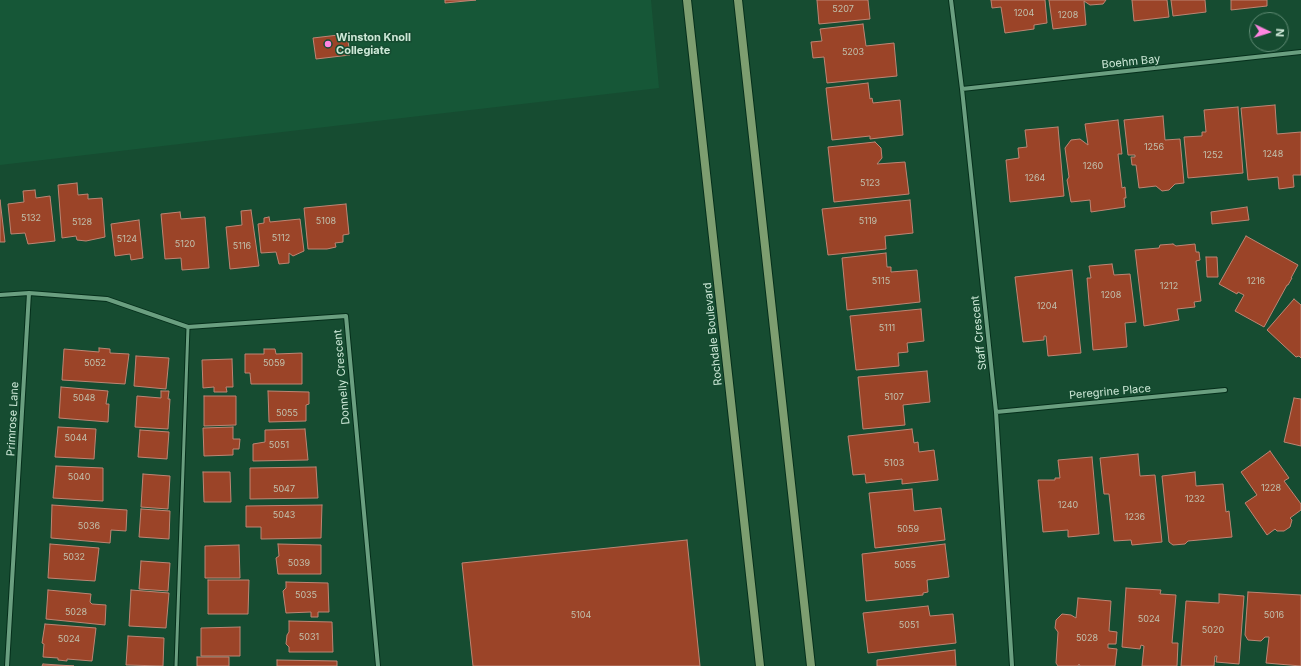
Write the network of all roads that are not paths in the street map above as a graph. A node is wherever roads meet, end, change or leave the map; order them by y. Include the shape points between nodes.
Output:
1 (687, 0) edge
2 (738, 0) edge
3 (951, 0) edge
4 (1301, 52) edge
5 (962, 89) junction
6 (29, 293) junction
7 (0, 295) edge
8 (188, 327) junction
9 (1225, 390) dead end
10 (996, 412) junction
11 (8, 666) edge
12 (176, 666) edge
13 (378, 666) edge
14 (760, 666) edge
15 (811, 666) edge
16 (1012, 666) edge

1 - 14 main road, Rochdale Boulevard
2 - 15 main road
3 - 5 street, Staff Crescent
4 - 5 street, Boehm Bay
5 - 10 street, Staff Crescent
6 - 7 street, Donnelly Crescent
6 - 8 street, Donnelly Crescent via 107,299
6 - 11 street, Primrose Lane
8 - 12 lane
8 - 13 street, Donnelly Crescent via 346,316
9 - 10 street, Peregrine Place
10 - 16 street, Staff Crescent

